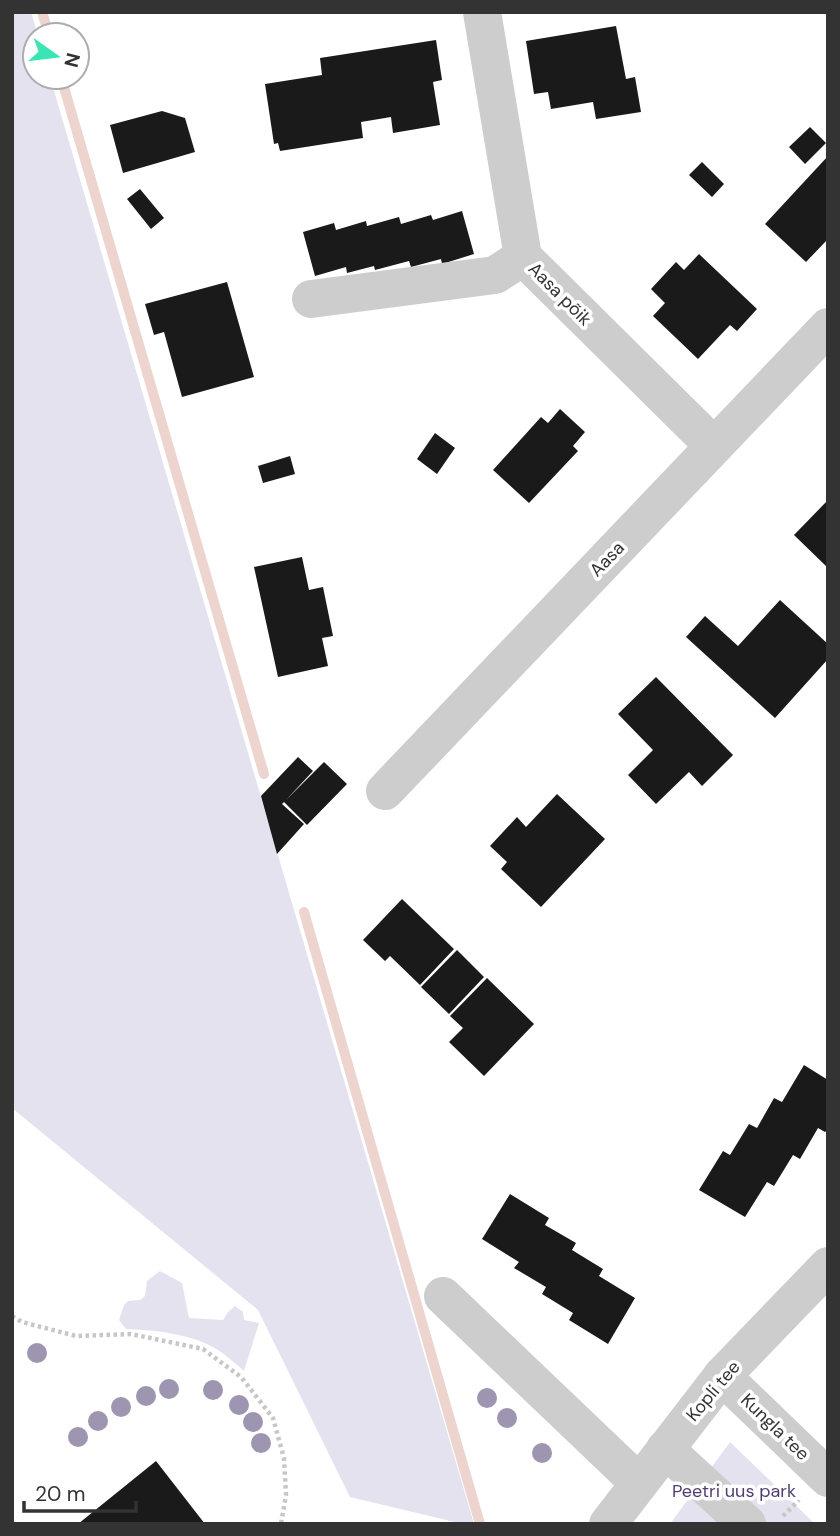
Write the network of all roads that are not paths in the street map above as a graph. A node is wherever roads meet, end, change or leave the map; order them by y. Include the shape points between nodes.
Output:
1 (482, 12) edge
2 (523, 257) junction
3 (311, 299) dead end
4 (828, 327) edge
5 (714, 446) junction
6 (385, 791) dead end
7 (828, 1266) edge
8 (443, 1296) dead end
9 (722, 1377) junction
10 (665, 1449) junction
11 (828, 1478) edge
12 (639, 1483) junction
13 (608, 1524) edge
14 (747, 1524) edge

1 - 2 street, Aasa põik
2 - 3 street via 495,275
2 - 5 street, Aasa põik
4 - 5 street, Aasa
5 - 6 street, Aasa
7 - 9 street, Kopli tee
8 - 12 street
9 - 10 street, Kopli tee
9 - 11 street, Kungla tee
10 - 12 street, Kopli tee
10 - 14 street
12 - 13 street, Kopli tee

